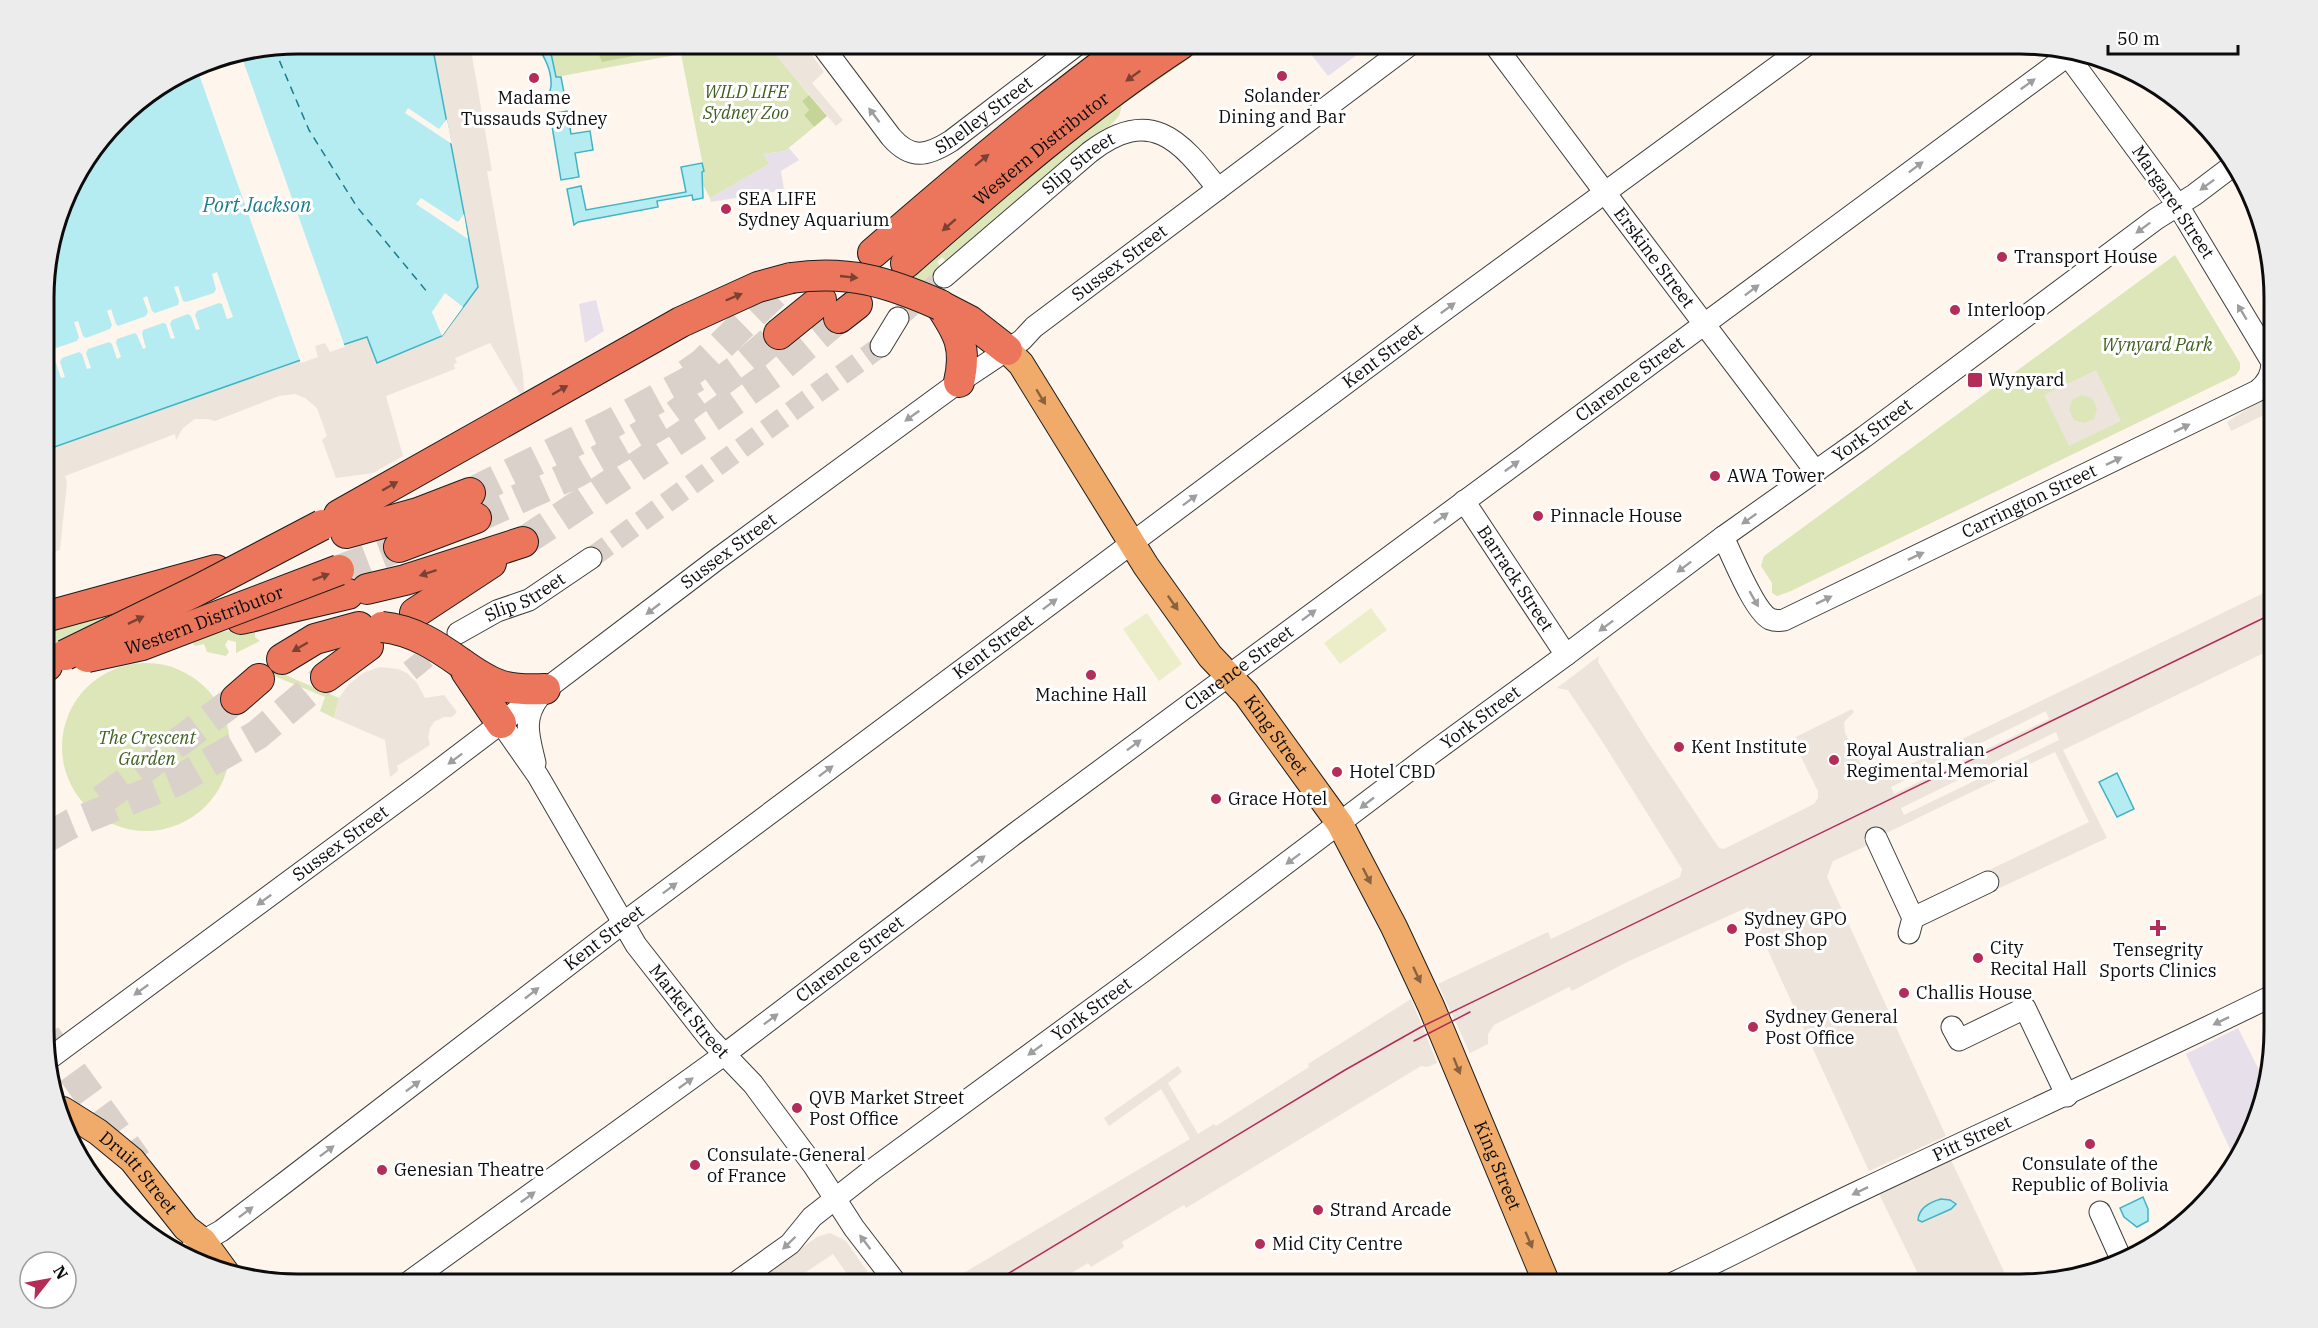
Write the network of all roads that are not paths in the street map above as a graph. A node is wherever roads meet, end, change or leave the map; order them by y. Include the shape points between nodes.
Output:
1 (829, 54) edge
2 (1065, 54) edge
3 (1117, 54) edge
4 (1166, 54) edge
5 (1398, 54) edge
6 (1501, 54) edge
7 (1794, 54) edge
8 (2061, 58) edge
9 (2074, 60) edge
10 (2227, 170) edge
11 (1218, 189) junction
12 (1605, 193) junction
13 (2177, 204) junction
14 (873, 253) dead end
15 (906, 262) dead end
16 (942, 291) junction
17 (839, 307) dead end
18 (898, 318) tunnel mouth
19 (1705, 325) junction
20 (779, 334) tunnel mouth
21 (881, 346) tunnel mouth
22 (2264, 349) edge
23 (1007, 350) junction
24 (959, 382) junction
25 (2264, 384) edge
26 (1816, 472) junction
27 (1464, 501) junction
28 (336, 524) junction
29 (1723, 537) junction
30 (1131, 544) junction
31 (399, 547) tunnel mouth
32 (591, 558) tunnel mouth
33 (216, 570) dead end
34 (351, 584) junction
35 (415, 612) dead end
36 (54, 614) edge
37 (241, 618) dead end
38 (370, 633) junction
39 (458, 633) tunnel mouth
40 (1566, 655) junction
41 (282, 659) dead end
42 (54, 662) edge
43 (54, 663) edge
44 (461, 663) junction
45 (1228, 675) junction
46 (326, 677) tunnel mouth
47 (259, 679) dead end
48 (545, 689) junction
49 (236, 699) tunnel mouth
50 (501, 723) junction
51 (538, 776) junction
52 (1340, 824) junction
53 (1876, 838) dead end
54 (1988, 882) dead end
55 (623, 922) junction
56 (2264, 1000) edge
57 (1952, 1027) dead end
58 (55, 1054) edge
59 (725, 1054) junction
60 (2067, 1096) junction
61 (69, 1114) edge
62 (835, 1199) junction
63 (2100, 1212) dead end
64 (193, 1248) edge
65 (2118, 1253) edge
66 (420, 1274) edge
67 (748, 1274) edge
68 (889, 1274) edge
69 (1543, 1274) edge
70 (1692, 1274) edge

2 -> 1 street, Shelley Street via 951,141 936,150 916,154 899,147
14 -> 3 highway, Western Distributor via 945,190
4 -> 15 highway, Western Distributor via 1029,156
5 - 11 street, Sussex Street
6 - 12 street, Erskine Street
7 - 12 street, Kent Street
19 -> 8 street, Clarence Street
9 - 13 street, Margaret Street
10 -> 13 street, York Street
11 - 16 street, Slip Street via 1182,147 1148,129 1127,130 1090,152
11 - 23 street, Sussex Street
12 - 19 street, Erskine Street
30 -> 12 street, Kent Street
22 -> 13 street, Margaret Street
13 -> 26 street, York Street
16 - 23 highway via 970,321
16 - 24 highway via 964,354
28 -> 16 highway, bridge via 681,322 758,287 821,274 867,279 903,289
17 - 20 highway
18 - 21 street
19 - 26 street, Erskine Street
27 -> 19 street, Clarence Street
23 - 24 street, Sussex Street
23 -> 30 main road, King Street via 1021,364
24 -> 48 street, Sussex Street
29 -> 25 street, Carrington Street via 1763,614 1771,620 1784,620 2257,392
26 -> 29 street, York Street
27 - 40 street, Barrack Street
45 -> 27 street, Clarence Street
28 - 31 highway via 473,505
42 -> 28 highway, bridge
29 -> 40 street, York Street
30 -> 45 main road, King Street via 1210,656
55 -> 30 street, Kent Street
32 - 39 street, Slip Street via 529,600 497,611
33 - 36 highway
35 -> 34 highway via 523,542 405,580
34 - 37 highway
43 -> 34 highway, Western Distributor, bridge via 142,645
38 -> 41 highway via 315,639
38 - 44 highway, bridge via 405,631 436,645
38 - 46 highway
40 -> 52 street, York Street
44 - 48 highway via 503,688
44 - 50 highway
45 - 52 main road, King Street
59 -> 45 street, Clarence Street
47 - 49 highway
48 - 50 street, Sussex Street
48 - 51 street via 528,715 529,740
50 - 51 street, Market Street
50 -> 58 street, Sussex Street
51 - 55 street, Market Street
52 -> 62 street, York Street
52 -> 69 main road, King Street via 1431,1006
53 - 54 street via 1911,926
55 - 59 street, Market Street via 636,945
64 -> 55 street, Kent Street via 287,1181
56 -> 60 street, Pitt Street
57 - 60 street via 1959,1040 2025,1008
59 - 62 street, Market Street via 753,1084
66 -> 59 street, Clarence Street
60 -> 70 street, Pitt Street via 1860,1191
61 - 64 main road, Druitt Street via 132,1160 186,1228
62 -> 67 street, York Street via 812,1217 790,1244
68 -> 62 street, Market Street
63 - 65 street

